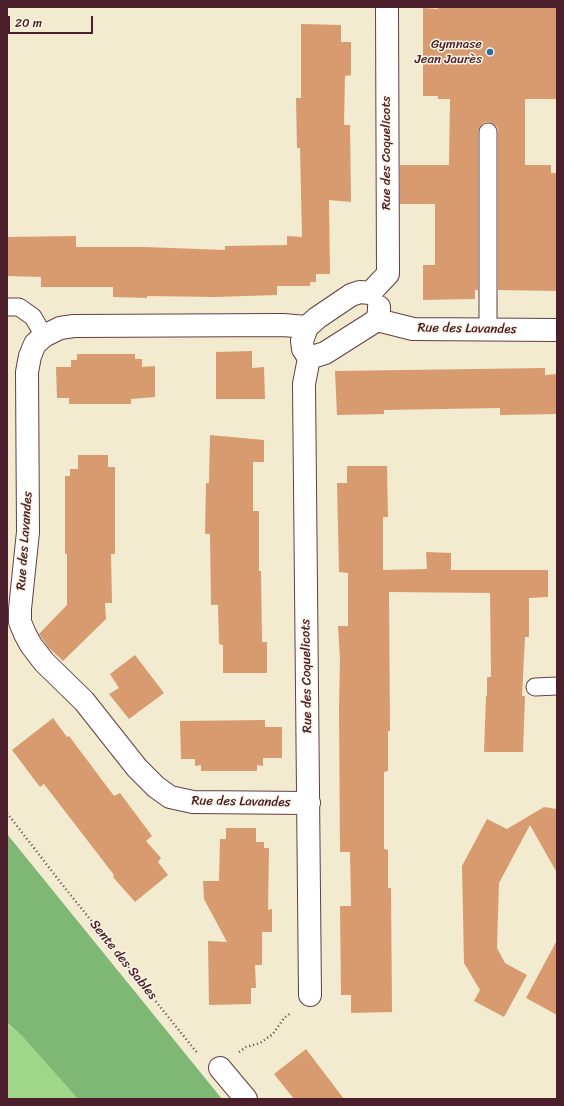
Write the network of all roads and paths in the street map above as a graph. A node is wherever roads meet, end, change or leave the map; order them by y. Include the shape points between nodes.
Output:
1 (387, 7) edge
2 (488, 132) dead end
3 (370, 293) junction
4 (7, 307) edge
5 (377, 320) junction
6 (307, 327) junction
7 (488, 330) junction
8 (557, 330) edge
9 (44, 336) junction
10 (309, 358) junction
11 (557, 686) edge
12 (535, 687) dead end
13 (309, 803) junction
14 (7, 813) edge
15 (310, 995) joint
16 (220, 1068) junction
17 (246, 1099) edge

1 - 3 street, Rue des Coquelicots via 388,274
2 - 7 lane
3 - 5 street via 380,312
3 - 6 street via 360,292 352,295
4 - 9 lane via 19,307 33,317
5 - 7 street, Rue des Lavandes via 413,329
5 - 10 street via 325,354
6 - 9 street, Rue des Lavandes via 74,326 60,328
6 - 10 street via 302,342
7 - 8 street, Rue des Lavandes
9 - 13 street, Rue des Lavandes via 35,344 27,372 28,532 20,622 31,645 44,662 84,701 137,768 170,797 193,802
10 - 13 street, Rue des Coquelicots via 304,384
11 - 12 lane
13 - 15 street, Rue des Coquelicots
14 - 16 path, Sente des Sables via 199,1055
15 - 16 path via 284,1018 273,1034 260,1043 246,1047
16 - 17 street

